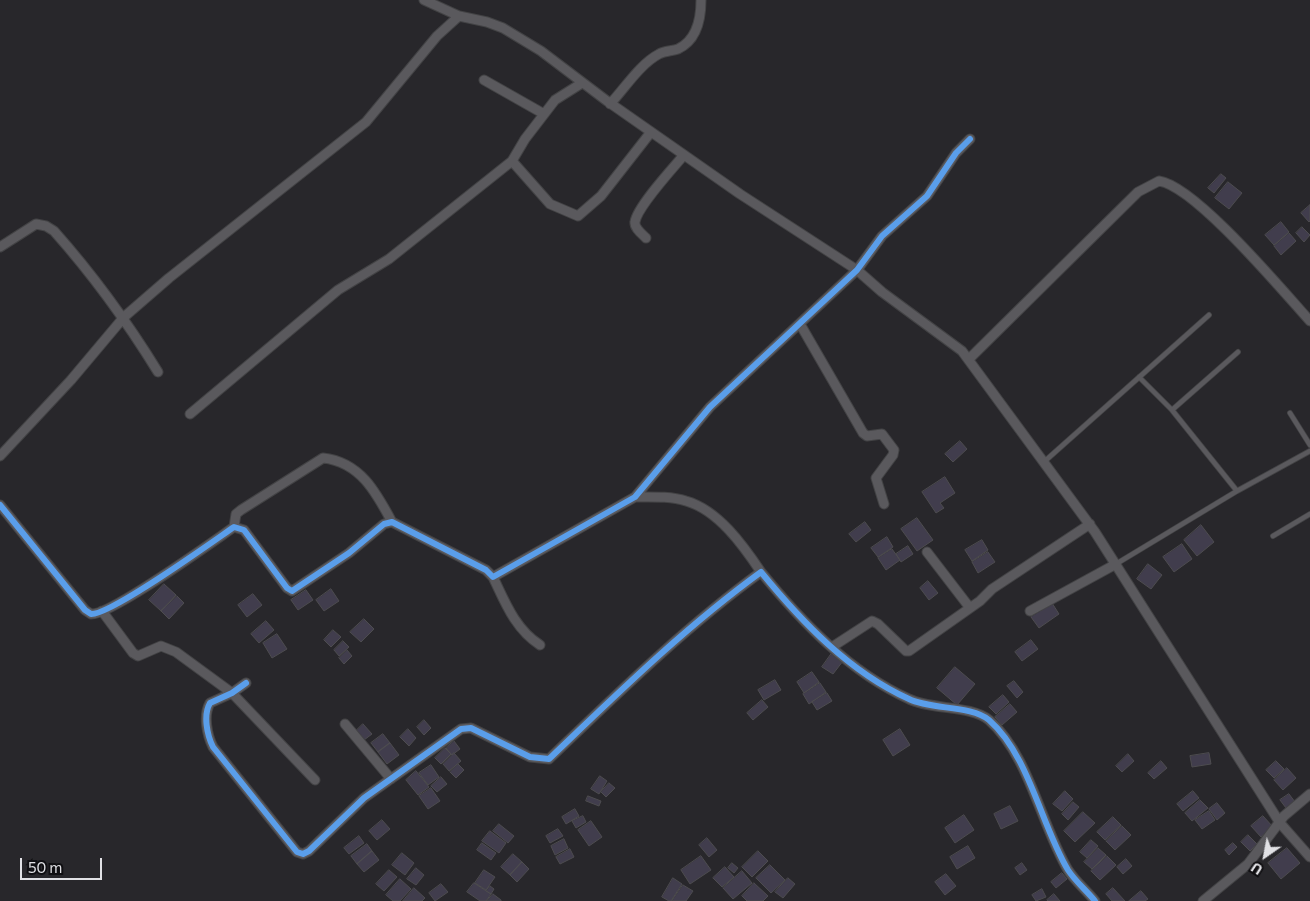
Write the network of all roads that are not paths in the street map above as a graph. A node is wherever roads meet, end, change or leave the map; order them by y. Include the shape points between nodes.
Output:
1 (424, 0) edge
2 (700, 0) edge
3 (459, 16) junction
4 (484, 80) dead end
5 (582, 82) junction
6 (610, 104) junction
7 (544, 114) junction
8 (651, 132) junction
9 (970, 139) dead end
10 (684, 155) junction
11 (512, 161) junction
12 (646, 238) dead end
13 (0, 247) edge
14 (857, 270) junction
15 (1209, 315) dead end
16 (124, 317) junction
17 (1310, 321) edge
18 (800, 324) junction
19 (1238, 352) dead end
20 (969, 359) junction
21 (158, 372) dead end
22 (1139, 377) junction
23 (1172, 410) junction
24 (1290, 413) dead end
25 (190, 414) dead end
26 (1310, 445) edge
27 (1310, 451) edge
28 (0, 456) edge
29 (1045, 461) junction
30 (1237, 491) junction
31 (635, 497) junction
32 (884, 504) dead end
33 (0, 505) edge
34 (1310, 514) edge
35 (392, 522) junction
36 (1090, 524) junction
37 (234, 527) junction
38 (1273, 536) dead end
39 (927, 552) dead end
40 (1116, 564) junction
41 (760, 572) junction
42 (492, 577) junction
43 (970, 608) junction
44 (102, 611) junction
45 (1030, 611) dead end
46 (540, 645) dead end
47 (832, 647) junction
48 (246, 683) dead end
49 (232, 693) junction
50 (344, 724) dead end
51 (391, 779) junction
52 (314, 780) dead end
53 (1310, 794) edge
54 (1280, 823) junction
55 (1310, 857) edge
56 (1096, 901) edge
57 (1203, 901) edge

1 - 3 street
2 - 6 street via 698,29 688,43 660,53
3 - 5 street via 503,28
3 - 16 street via 437,36 366,122
4 - 7 street
5 - 6 street
5 - 7 street via 555,100
6 - 8 street
7 - 11 street
8 - 10 street
8 - 11 street via 600,196 578,216 550,204
9 - 14 street via 956,153 927,196 882,236
10 - 12 street via 635,221 635,226
10 - 14 street
11 - 25 street via 389,259 338,290
13 - 16 street via 36,224 46,226 88,270
14 - 18 street
14 - 20 street
15 - 22 lane
16 - 21 street
16 - 28 street
17 - 20 street via 1217,222 1176,186 1159,181 1138,192
18 - 31 street via 710,407
18 - 32 street via 863,433 867,436 882,434 894,450 876,478
19 - 23 lane
20 - 29 street
22 - 23 lane
22 - 29 lane
23 - 30 lane
24 - 26 lane
27 - 30 lane
29 - 36 street
30 - 40 lane
31 - 41 street via 674,498 695,505 724,526
31 - 42 street
33 - 44 street via 85,610 91,614
34 - 38 lane
35 - 37 street via 384,524 292,591 286,588 244,530
35 - 37 street via 365,478 336,459 323,458 241,510 236,514
35 - 42 street via 486,570
36 - 40 street
36 - 43 street via 992,589
37 - 44 street via 141,591
39 - 43 street
40 - 45 street
40 - 54 street
41 - 47 street
41 - 51 street via 703,617 549,759 530,757 466,727
42 - 46 street via 517,623
43 - 47 street via 909,651 872,621
44 - 49 street via 133,653 138,656 154,647 170,648
47 - 56 street via 874,679 910,700 978,714 990,722 1014,751 1068,870
48 - 49 street
49 - 51 street via 208,706 206,735 297,852 309,852 364,798
49 - 52 street
50 - 51 street
53 - 54 street
54 - 55 street
54 - 57 street via 1248,864

